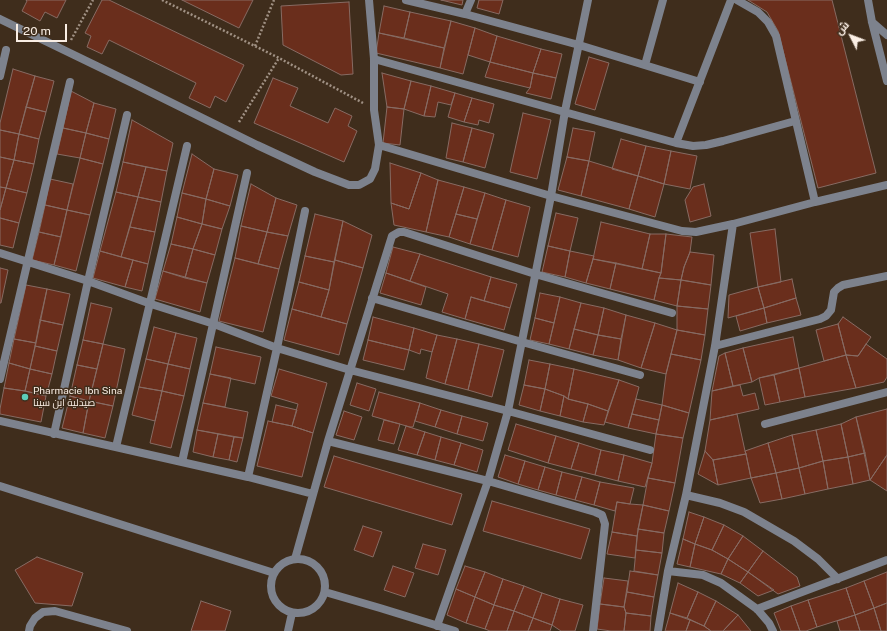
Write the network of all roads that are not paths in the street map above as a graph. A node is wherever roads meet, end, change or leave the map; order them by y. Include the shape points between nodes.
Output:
1 (369, 0) edge
2 (406, 0) edge
3 (471, 0) edge
4 (588, 0) edge
5 (663, 0) edge
6 (731, 0) edge
7 (737, 0) edge
8 (868, 0) edge
9 (465, 14) junction
10 (0, 19) edge
11 (872, 22) junction
12 (887, 35) edge
13 (579, 46) junction
14 (6, 50) dead end
15 (374, 59) junction
16 (645, 65) junction
17 (0, 76) edge
18 (887, 81) edge
19 (70, 82) dead end
20 (700, 82) junction
21 (565, 112) junction
22 (127, 115) dead end
23 (795, 121) junction
24 (676, 143) junction
25 (379, 145) junction
26 (187, 146) dead end
27 (247, 173) dead end
28 (887, 185) edge
29 (551, 196) junction
30 (814, 202) junction
31 (305, 211) dead end
32 (733, 224) junction
33 (0, 254) edge
34 (27, 262) junction
35 (535, 274) junction
36 (887, 276) edge
37 (88, 281) junction
38 (372, 298) junction
39 (151, 304) junction
40 (672, 313) dead end
41 (214, 324) junction
42 (522, 342) junction
43 (715, 346) junction
44 (277, 348) junction
45 (350, 370) junction
46 (640, 375) dead end
47 (0, 379) edge
48 (887, 392) edge
49 (508, 411) junction
50 (0, 422) edge
51 (765, 424) dead end
52 (54, 434) junction
53 (328, 441) junction
54 (116, 448) junction
55 (650, 450) dead end
56 (182, 462) junction
57 (248, 477) junction
58 (488, 481) junction
59 (0, 486) edge
60 (312, 494) junction
61 (686, 495) junction
62 (295, 559) junction
63 (887, 560) edge
64 (668, 571) junction
65 (274, 573) junction
66 (838, 579) junction
67 (325, 592) junction
68 (758, 609) junction
69 (292, 613) junction
70 (438, 626) junction
71 (114, 629) edge
72 (28, 631) edge
73 (128, 631) edge
74 (288, 631) edge
75 (455, 631) edge
76 (592, 631) edge
77 (658, 631) edge
78 (773, 631) edge

1 - 15 street
2 - 9 street
3 - 9 street
4 - 13 street
5 - 16 street
6 - 20 street
7 - 23 street via 758,12 776,36
8 - 11 street
9 - 13 street
10 - 25 street via 257,145 349,185 359,185 370,179 375,169
11 - 12 street
11 - 18 street
13 - 16 street
13 - 21 street
14 - 17 street
15 - 21 street
15 - 25 street via 374,110
16 - 20 street
19 - 34 street
20 - 24 street
21 - 24 street
21 - 29 street
22 - 37 street
23 - 24 street via 706,145
23 - 30 street
25 - 29 street
26 - 39 street
27 - 41 street
28 - 30 street
29 - 32 street via 682,231 696,232
29 - 35 street
30 - 32 street
31 - 44 street
32 - 43 street
33 - 34 street
34 - 37 street
34 - 47 street
35 - 38 street via 399,232 392,236
35 - 40 street
35 - 42 street
36 - 43 street via 838,288 834,292 831,310 820,320
37 - 39 street
37 - 52 street
38 - 42 street
38 - 45 street
39 - 41 street
39 - 54 street
41 - 44 street
41 - 56 street
42 - 46 street
42 - 49 street
43 - 61 street
44 - 45 street
44 - 57 street
45 - 49 street
45 - 53 street
48 - 51 street
49 - 55 street
49 - 58 street
50 - 52 street
52 - 54 street
53 - 58 street
53 - 60 street
54 - 56 street
56 - 57 street
57 - 60 street
58 - 70 street
58 - 76 street via 602,515 605,524
59 - 65 street
60 - 62 street
61 - 64 street
61 - 66 street via 744,512 794,541 818,559
62 - 65 street via 279,566
62 - 67 street via 312,563 318,568 323,575
63 - 66 street
64 - 68 street via 703,575 721,583
64 - 77 street
65 - 69 street via 270,589 273,597 277,605
66 - 68 street
67 - 69 street via 322,600 309,612
67 - 70 street
68 - 78 street
69 - 74 street
70 - 75 street
71 - 72 street via 55,611 43,612
71 - 73 street

